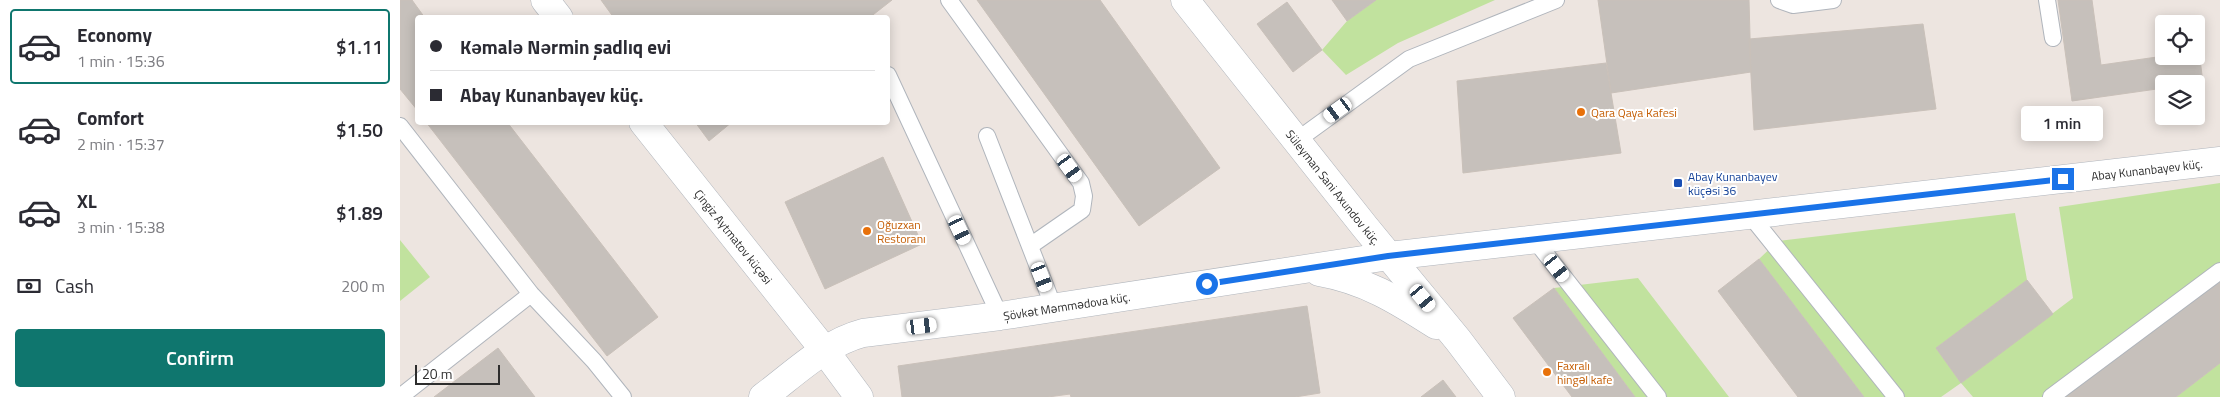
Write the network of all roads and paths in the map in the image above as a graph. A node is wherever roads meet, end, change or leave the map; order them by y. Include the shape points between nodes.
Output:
1 (545, 0) edge
2 (948, 0) edge
3 (1185, 0) edge
4 (1556, 0) edge
5 (1779, 0) edge
6 (1833, 0) edge
7 (2047, 0) edge
8 (557, 15) edge
9 (2053, 38) dead end
10 (890, 79) edge
11 (645, 125) edge
12 (400, 126) edge
13 (987, 136) dead end
14 (1296, 141) junction
15 (2220, 161) edge
16 (1750, 215) junction
17 (1534, 239) junction
18 (1030, 246) junction
19 (1388, 256) junction
20 (1303, 269) junction
21 (2220, 271) edge
22 (531, 294) junction
23 (1054, 308) junction
24 (1000, 316) junction
25 (1458, 340) junction
26 (825, 351) junction
27 (401, 394) edge
28 (623, 397) edge
29 (763, 397) edge
30 (859, 397) edge
31 (1501, 397) edge
32 (1658, 397) edge
33 (1896, 397) edge
34 (2051, 397) edge

1 - 8 main road
2 - 18 lane via 1081,183 1084,196 1082,210
3 - 14 main road, Süleyman Sani Axundov küç.
4 - 14 lane via 1409,58
5 - 6 lane via 1793,5
7 - 9 lane
10 - 24 lane
11 - 26 main road, Çingiz Aytmatov küçəsi
12 - 22 lane
13 - 18 lane
14 - 19 main road, Süleyman Sani Axundov küç.
15 - 16 main road, Abay Kunanbayev küç.
16 - 17 main road, Abay Kunanbayev küç.
16 - 33 lane
17 - 19 main road, Abay Kunanbayev küç.
17 - 32 lane
18 - 23 lane
19 - 20 main road, Şövkət Məmmədova küç.
19 - 25 main road, Süleyman Sani Axundov küç.
20 - 23 main road, Şövkət Məmmədova küç.
20 - 25 main road via 1345,276 1377,290
21 - 34 lane
22 - 27 lane
22 - 28 lane
23 - 24 main road, Şövkət Məmmədova küç.
24 - 26 main road, Şövkət Məmmədova küç. via 863,333
25 - 31 main road, Süleyman Sani Axundov küç.
26 - 29 main road, Şövkət Məmmədova küç.
26 - 30 main road, Çingiz Aytmatov küçəsi

